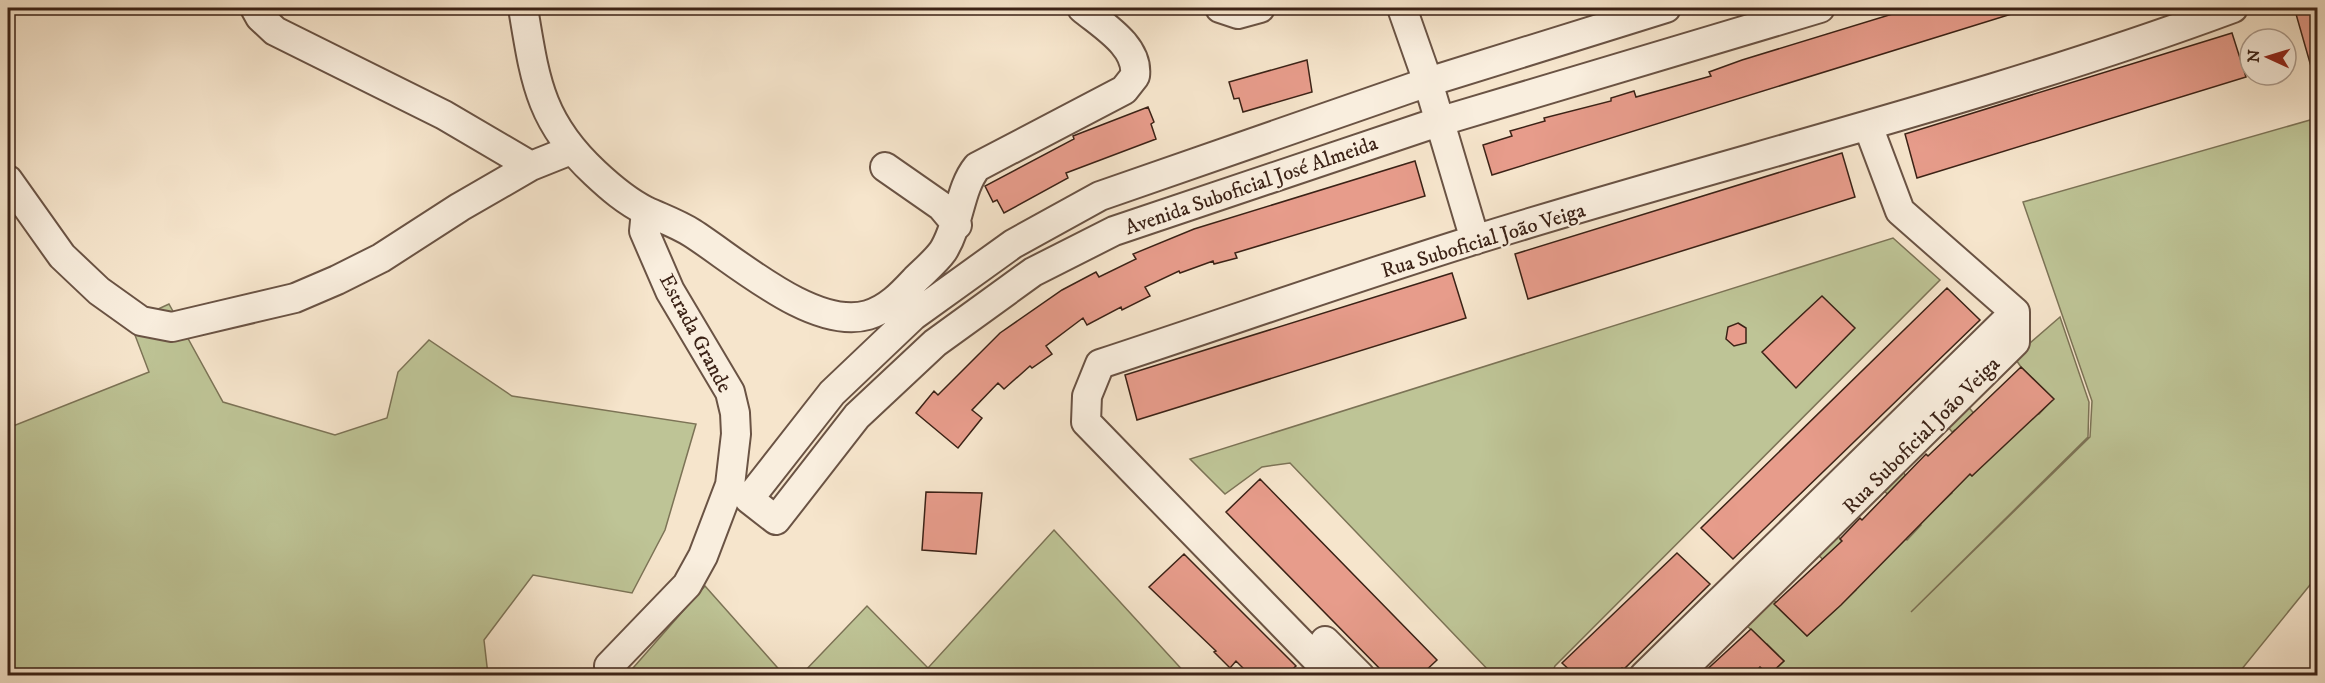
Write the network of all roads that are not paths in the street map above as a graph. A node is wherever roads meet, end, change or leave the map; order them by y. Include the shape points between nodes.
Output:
1 (255, 8) edge
2 (523, 8) edge
3 (1082, 8) edge
4 (1220, 8) edge
5 (1260, 8) edge
6 (1402, 8) edge
7 (1666, 8) edge
8 (1820, 8) edge
9 (2233, 8) edge
10 (2169, 19) edge
11 (1428, 81) junction
12 (1438, 122) junction
13 (1868, 126) junction
14 (571, 150) junction
15 (531, 166) junction
16 (885, 167) dead end
17 (8, 180) edge
18 (646, 211) junction
19 (957, 225) junction
20 (1475, 240) junction
21 (2015, 312) junction
22 (1087, 396) junction
23 (609, 666) dead end
24 (1333, 675) edge
25 (1360, 675) edge
26 (1644, 675) edge
27 (1677, 675) edge

1 - 15 street via 275,31 444,115
2 - 14 street via 535,76 550,119
3 - 19 street via 1135,58 1135,76 1124,90 977,167 970,175
4 - 5 street via 1238,14
6 - 11 street
7 - 11 street, Avenida Suboficial José Almeida
8 - 12 street, Avenida Suboficial José Almeida
9 - 10 street, Rua Suboficial João Veiga
10 - 13 street, Rua Suboficial João Veiga
11 - 12 street
11 - 12 street, Avenida Suboficial José Almeida via 1100,196 1013,244 913,316 832,393 749,499 776,520 857,416 935,343 1033,272 1114,231
12 - 20 street
13 - 20 street, Rua Suboficial João Veiga
13 - 21 street via 1900,211
14 - 15 street
14 - 18 street via 625,200
15 - 17 street via 381,258 337,280 295,298 172,327 141,321 99,291 62,256
16 - 19 street via 941,206
18 - 19 street via 689,231 800,305 850,318 883,309 897,299 942,252
18 - 23 street, Estrada Grande via 644,231 670,291 730,393 736,434 729,484 703,556 687,585
20 - 22 street, Rua Suboficial João Veiga via 1100,364
21 - 26 street, Rua Suboficial João Veiga
21 - 27 street, Rua Suboficial João Veiga via 2015,342
22 - 24 street via 1086,422
22 - 25 street

